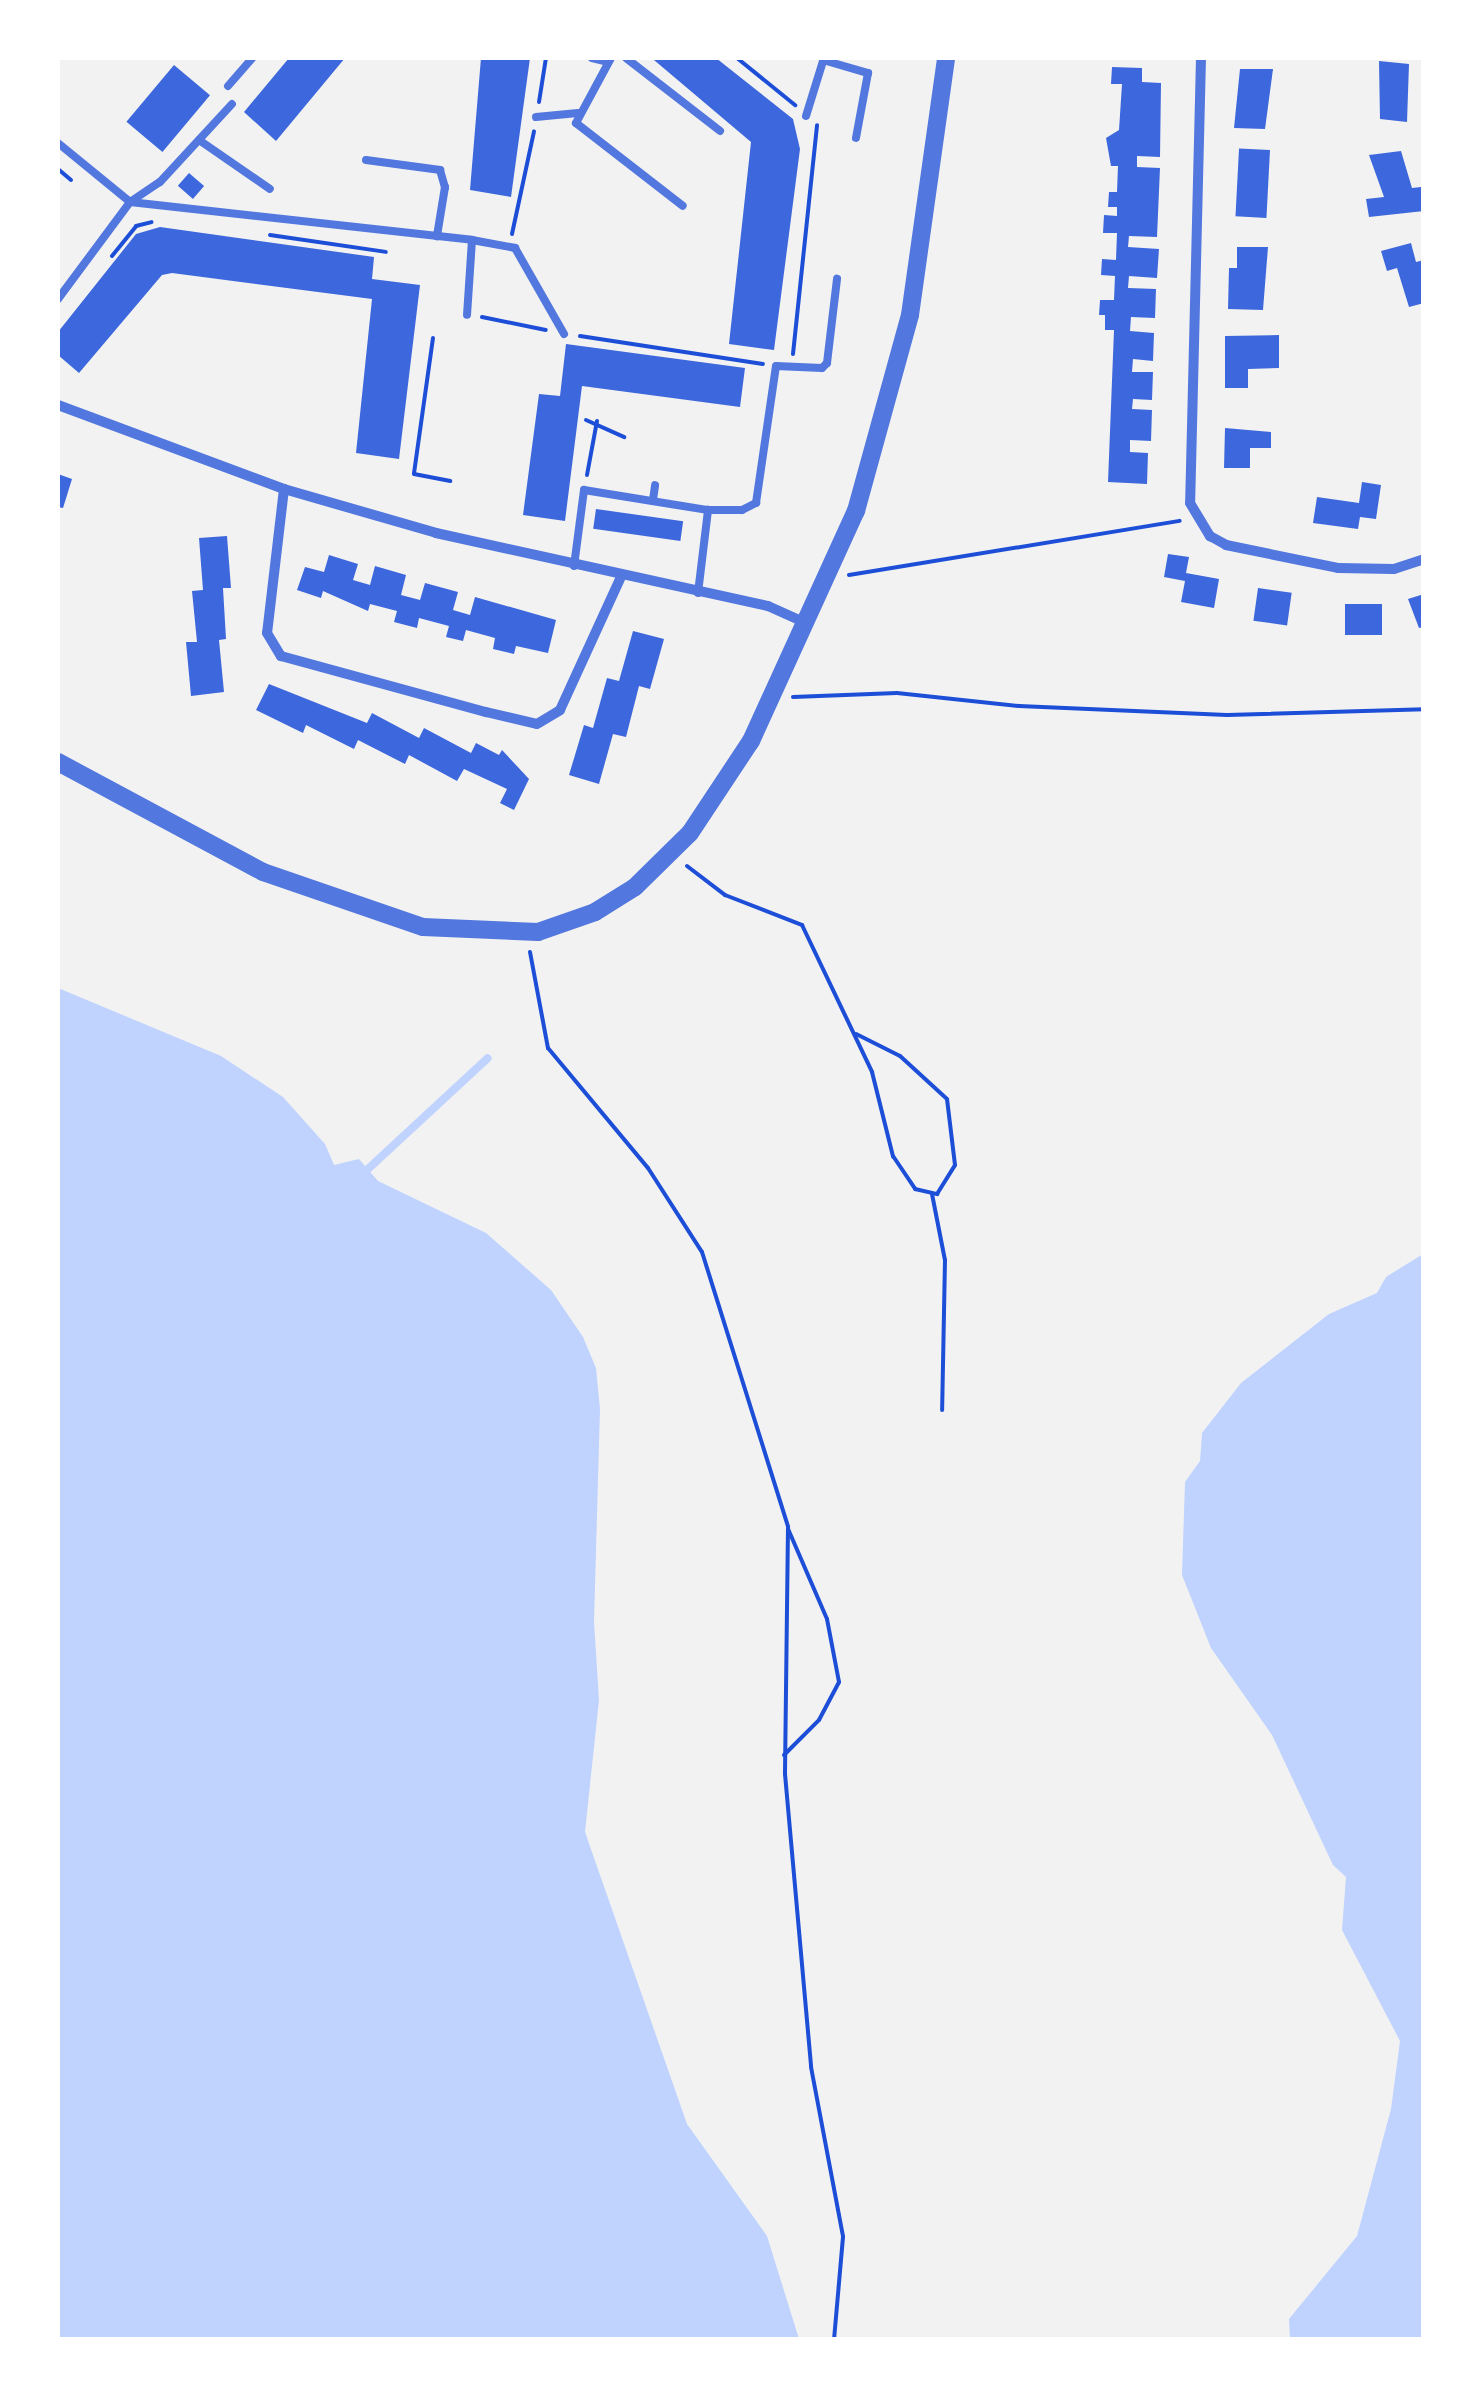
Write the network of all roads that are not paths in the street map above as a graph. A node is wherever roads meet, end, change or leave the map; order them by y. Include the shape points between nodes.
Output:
1 (252, 58) edge
2 (592, 58) edge
3 (626, 58) edge
4 (946, 58) edge
5 (1201, 58) edge
6 (824, 59) edge
7 (610, 60) edge
8 (228, 86) dead end
9 (232, 104) dead end
10 (578, 113) junction
11 (806, 116) road end
12 (536, 117) road end
13 (720, 131) dead end
14 (856, 138) dead end
15 (199, 140) junction
16 (58, 143) edge
17 (366, 160) dead end
18 (270, 189) dead end
19 (130, 202) junction
20 (683, 206) dead end
21 (436, 236) junction
22 (472, 240) junction
23 (837, 279) dead end
24 (58, 299) edge
25 (467, 316) road end
26 (564, 334) road end
27 (58, 405) edge
28 (655, 485) dead end
29 (284, 489) junction
30 (653, 500) junction
31 (708, 510) junction
32 (1424, 559) edge
33 (574, 566) junction
34 (622, 577) junction
35 (698, 593) junction
36 (808, 624) junction
37 (58, 762) edge

1 - 8 lane
2 - 7 lane
3 - 13 lane
4 - 36 street via 910,315 889,403
5 - 32 street via 1190,504 1226,544 1338,568 1394,570
6 - 11 lane
6 - 14 lane via 868,73
7 - 10 lane
9 - 15 lane
10 - 12 lane
10 - 20 lane via 580,130
15 - 18 lane
15 - 19 lane
16 - 19 lane
17 - 21 lane via 440,170 445,188
19 - 21 lane
19 - 24 lane
21 - 22 lane
22 - 25 lane
22 - 26 lane via 510,243
23 - 31 lane via 826,363 776,366 760,496 742,510
27 - 29 street
28 - 30 lane
29 - 33 street
29 - 34 street via 267,633 280,656 486,712 536,724 560,710
30 - 31 lane
30 - 33 lane via 584,490
31 - 35 lane
33 - 34 street
34 - 35 street
35 - 36 street via 768,606
36 - 37 street via 724,787 673,853 595,912 528,933 424,927 318,893 203,844

